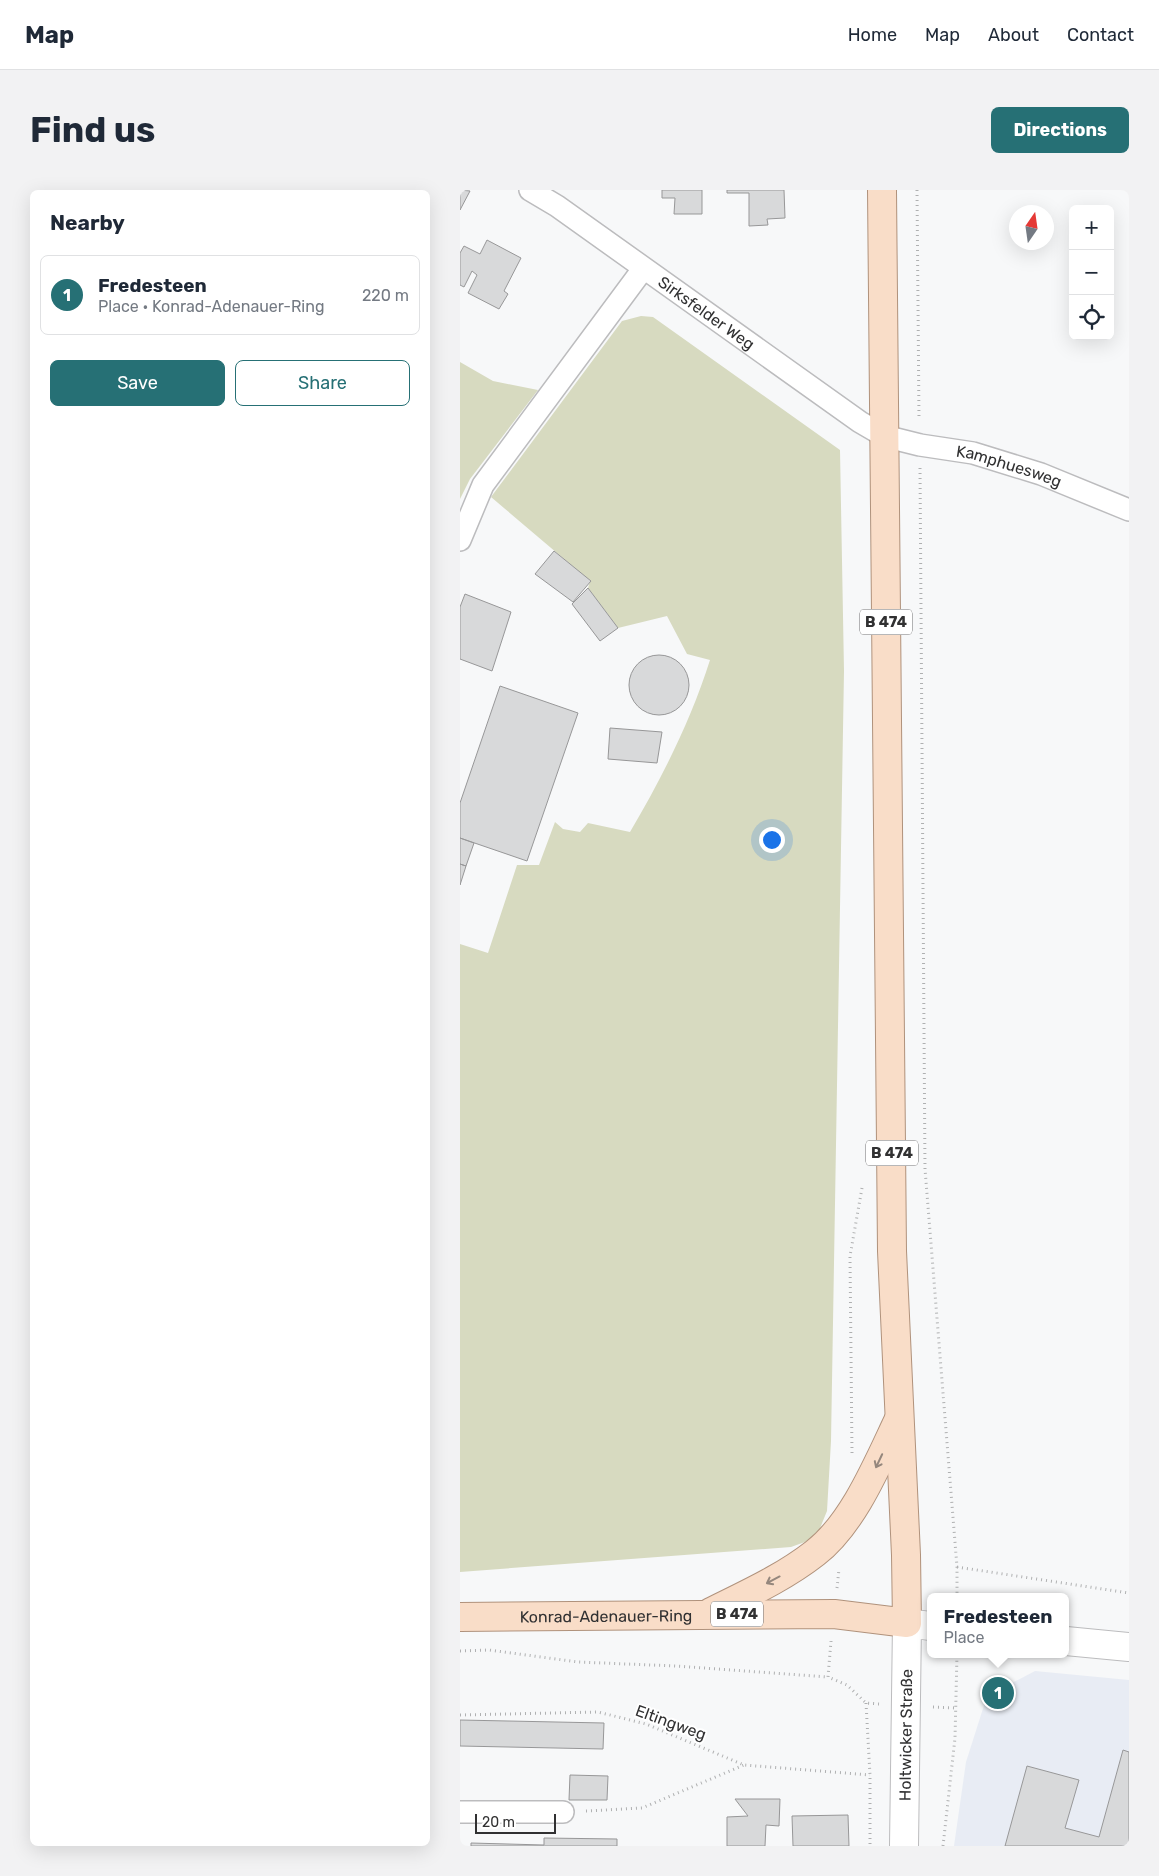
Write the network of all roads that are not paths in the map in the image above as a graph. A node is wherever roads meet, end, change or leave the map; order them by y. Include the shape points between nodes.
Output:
1 (530, 190) edge
2 (882, 190) edge
3 (643, 269) junction
4 (884, 436) junction
5 (1129, 510) edge
6 (460, 540) edge
7 (899, 1417) junction
8 (707, 1614) junction
9 (460, 1617) edge
10 (919, 1624) edge
11 (1069, 1641) edge
12 (1129, 1647) edge
13 (460, 1812) edge
14 (563, 1812) road end
15 (904, 1846) edge

1 - 3 street, Sirksfelder Weg
2 - 4 main road, B 474
3 - 4 street, Sirksfelder Weg
3 - 6 street via 483,485
4 - 5 street, Kamphuesweg via 982,456 1040,474
4 - 7 main road, B 474 via 892,1251
7 -> 8 main road via 859,1499 841,1526 816,1552 779,1578
7 - 10 main road, B 474
8 - 9 main road, Konrad-Adenauer-Ring / B 474
8 - 10 main road, Konrad-Adenauer-Ring / B 474 via 834,1614
10 - 15 main road, Holtwicker Straße
11 - 12 main road
13 - 14 street

